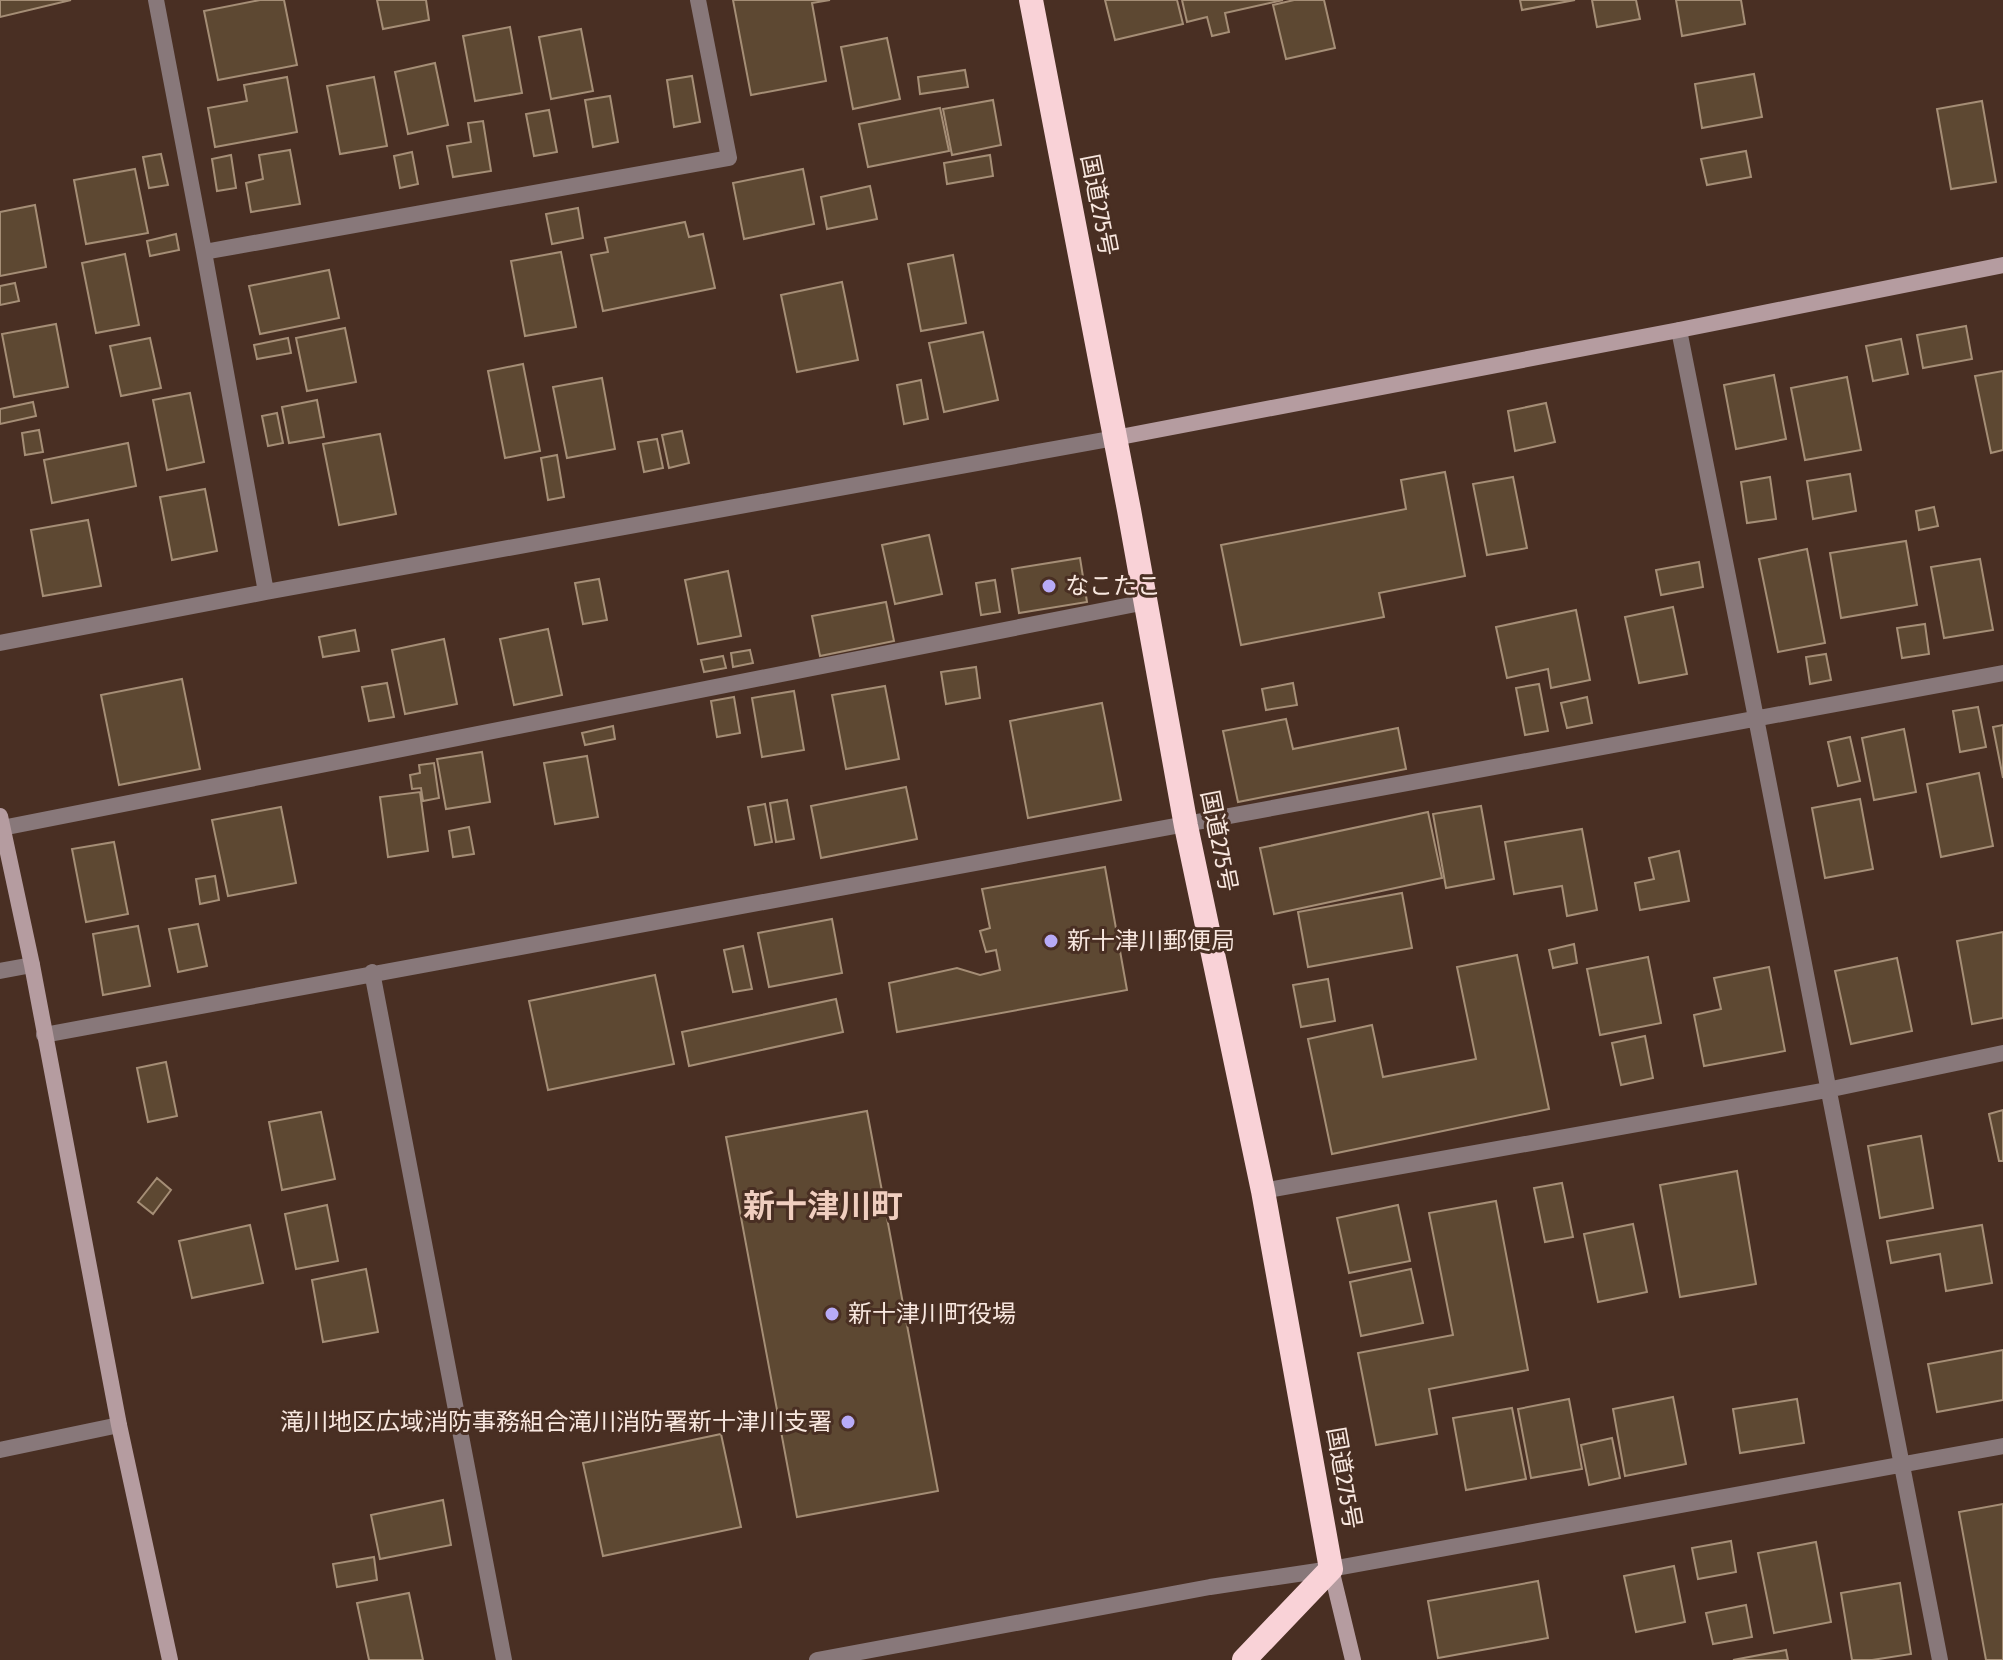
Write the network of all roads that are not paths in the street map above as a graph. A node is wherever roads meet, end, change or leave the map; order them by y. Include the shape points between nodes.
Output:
1 (156, 0) edge
2 (698, 0) edge
3 (1031, 0) edge
4 (204, 252) junction
5 (2003, 265) edge
6 (1679, 330) junction
7 (1115, 438) junction
8 (266, 592) junction
9 (1146, 602) junction
10 (0, 643) edge
11 (2003, 673) edge
12 (1757, 720) junction
13 (1, 822) edge
14 (1186, 826) junction
15 (32, 965) junction
16 (0, 971) edge
17 (372, 972) junction
18 (44, 1035) junction
19 (2003, 1053) edge
20 (1827, 1090) junction
21 (1263, 1191) junction
22 (119, 1425) junction
23 (2003, 1446) edge
24 (0, 1450) edge
25 (1901, 1465) junction
26 (1331, 1569) junction
27 (170, 1660) edge
28 (504, 1660) edge
29 (817, 1660) edge
30 (1244, 1660) edge
31 (1353, 1660) edge
32 (1940, 1660) edge

1 - 4 street
2 - 4 street via 729,158
3 - 7 highway, 国道275号
4 - 8 street
5 - 6 street
6 - 7 street
6 - 12 street
7 - 8 street
7 - 9 highway, 国道275号
8 - 10 street
9 - 13 street
9 - 14 highway, 国道275号
11 - 12 street
12 - 14 street
12 - 20 street
13 - 15 street
14 - 17 street
14 - 21 highway, 国道275号
15 - 16 street
15 - 18 street
17 - 18 street
17 - 28 street
18 - 22 street
19 - 20 street
20 - 21 street
20 - 25 street
21 - 26 highway, 国道275号
22 - 24 street
22 - 27 street
23 - 25 street
25 - 26 street
25 - 32 street
26 - 29 street
26 - 30 highway
26 - 31 street

